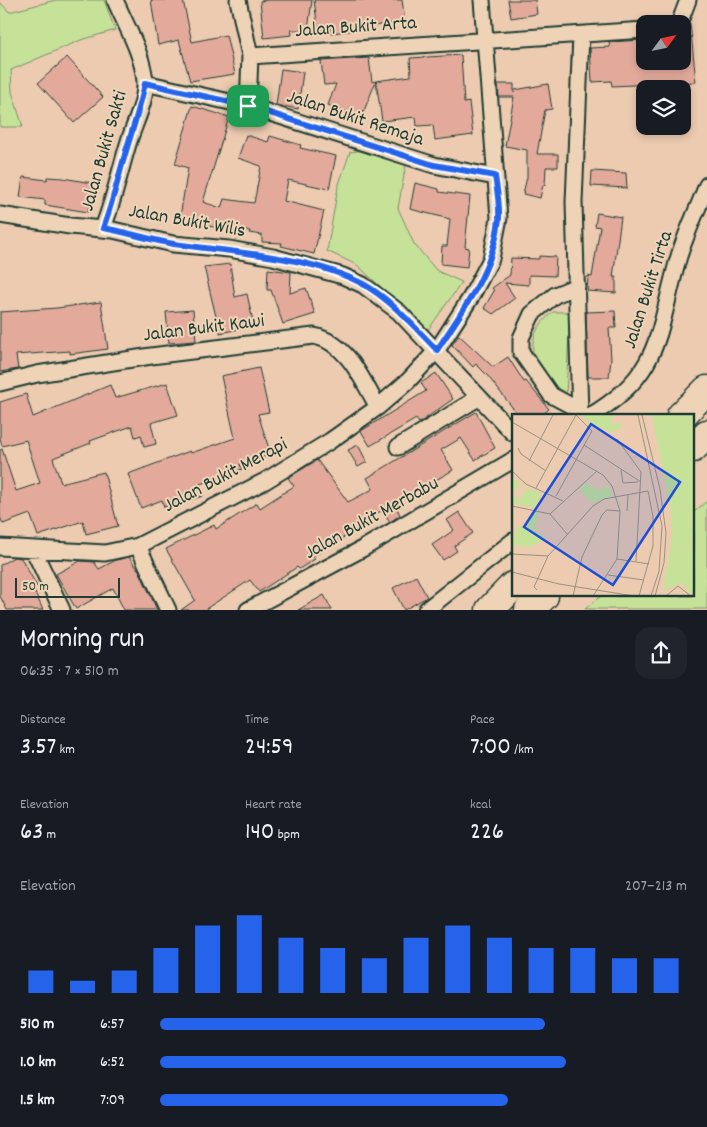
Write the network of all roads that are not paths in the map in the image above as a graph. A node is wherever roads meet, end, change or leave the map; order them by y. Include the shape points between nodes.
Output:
1 (115, 0) edge
2 (238, 0) edge
3 (482, 0) edge
4 (688, 0) edge
5 (682, 15) edge
6 (636, 31) edge
7 (581, 35) junction
8 (486, 39) junction
9 (250, 56) junction
10 (145, 83) junction
11 (248, 106) junction
12 (495, 176) junction
13 (707, 185) edge
14 (0, 215) edge
15 (103, 228) junction
16 (576, 286) junction
17 (437, 350) junction
18 (0, 383) edge
19 (707, 390) edge
20 (478, 398) junction
21 (378, 407) junction
22 (583, 414) edge
23 (683, 414) edge
24 (512, 431) edge
25 (707, 434) edge
26 (398, 447) dead end
27 (694, 447) edge
28 (512, 461) edge
29 (512, 542) edge
30 (138, 546) junction
31 (0, 547) edge
32 (34, 549) junction
33 (512, 587) edge
34 (543, 597) edge
35 (62, 610) edge
36 (168, 610) edge
37 (248, 610) edge
38 (426, 610) edge
39 (490, 610) edge
40 (529, 610) edge

1 - 10 street, Jalan Bukit Sakti via 140,58
2 - 9 street
3 - 8 street, Jalan Bukit Merapi
4 - 5 street
6 - 7 street, Jalan Bukit Arta
7 - 8 street, Jalan Bukit Arta
7 - 16 street via 574,202
8 - 9 street, Jalan Bukit Arta
8 - 12 street, Jalan Bukit Merapi
9 - 11 street
10 - 11 street, Jalan Bukit Remaja
10 - 15 street, Jalan Bukit Sakti via 113,204
11 - 12 street, Jalan Bukit Remaja via 434,165
12 - 17 street, Jalan Bukit Merapi via 499,218 491,259
13 - 22 street, Jalan Bukit Tirta via 677,261 659,338 640,376 616,399
14 - 15 street, Jalan Bukit Wilis
15 - 17 street, Jalan Bukit Wilis via 173,244 273,257 325,270 363,284 389,303
16 - 22 street
16 - 22 street via 555,295 532,314 521,338 521,352 551,395
17 - 20 street
17 - 21 street, Jalan Bukit Merapi
18 - 21 street, Jalan Bukit Kawi via 151,356 314,336 328,339 340,347
19 - 23 highway
20 - 24 street
20 - 26 street
21 - 30 street, Jalan Bukit Merapi via 273,476
25 - 27 highway
28 - 37 street, Jalan Bukit Merbabu via 362,549
29 - 38 street
30 - 32 street, Jalan Bukit Merapi via 105,552
30 - 36 street
31 - 32 street, Jalan Bukit Merapi
32 - 35 street
33 - 39 highway
34 - 40 highway

